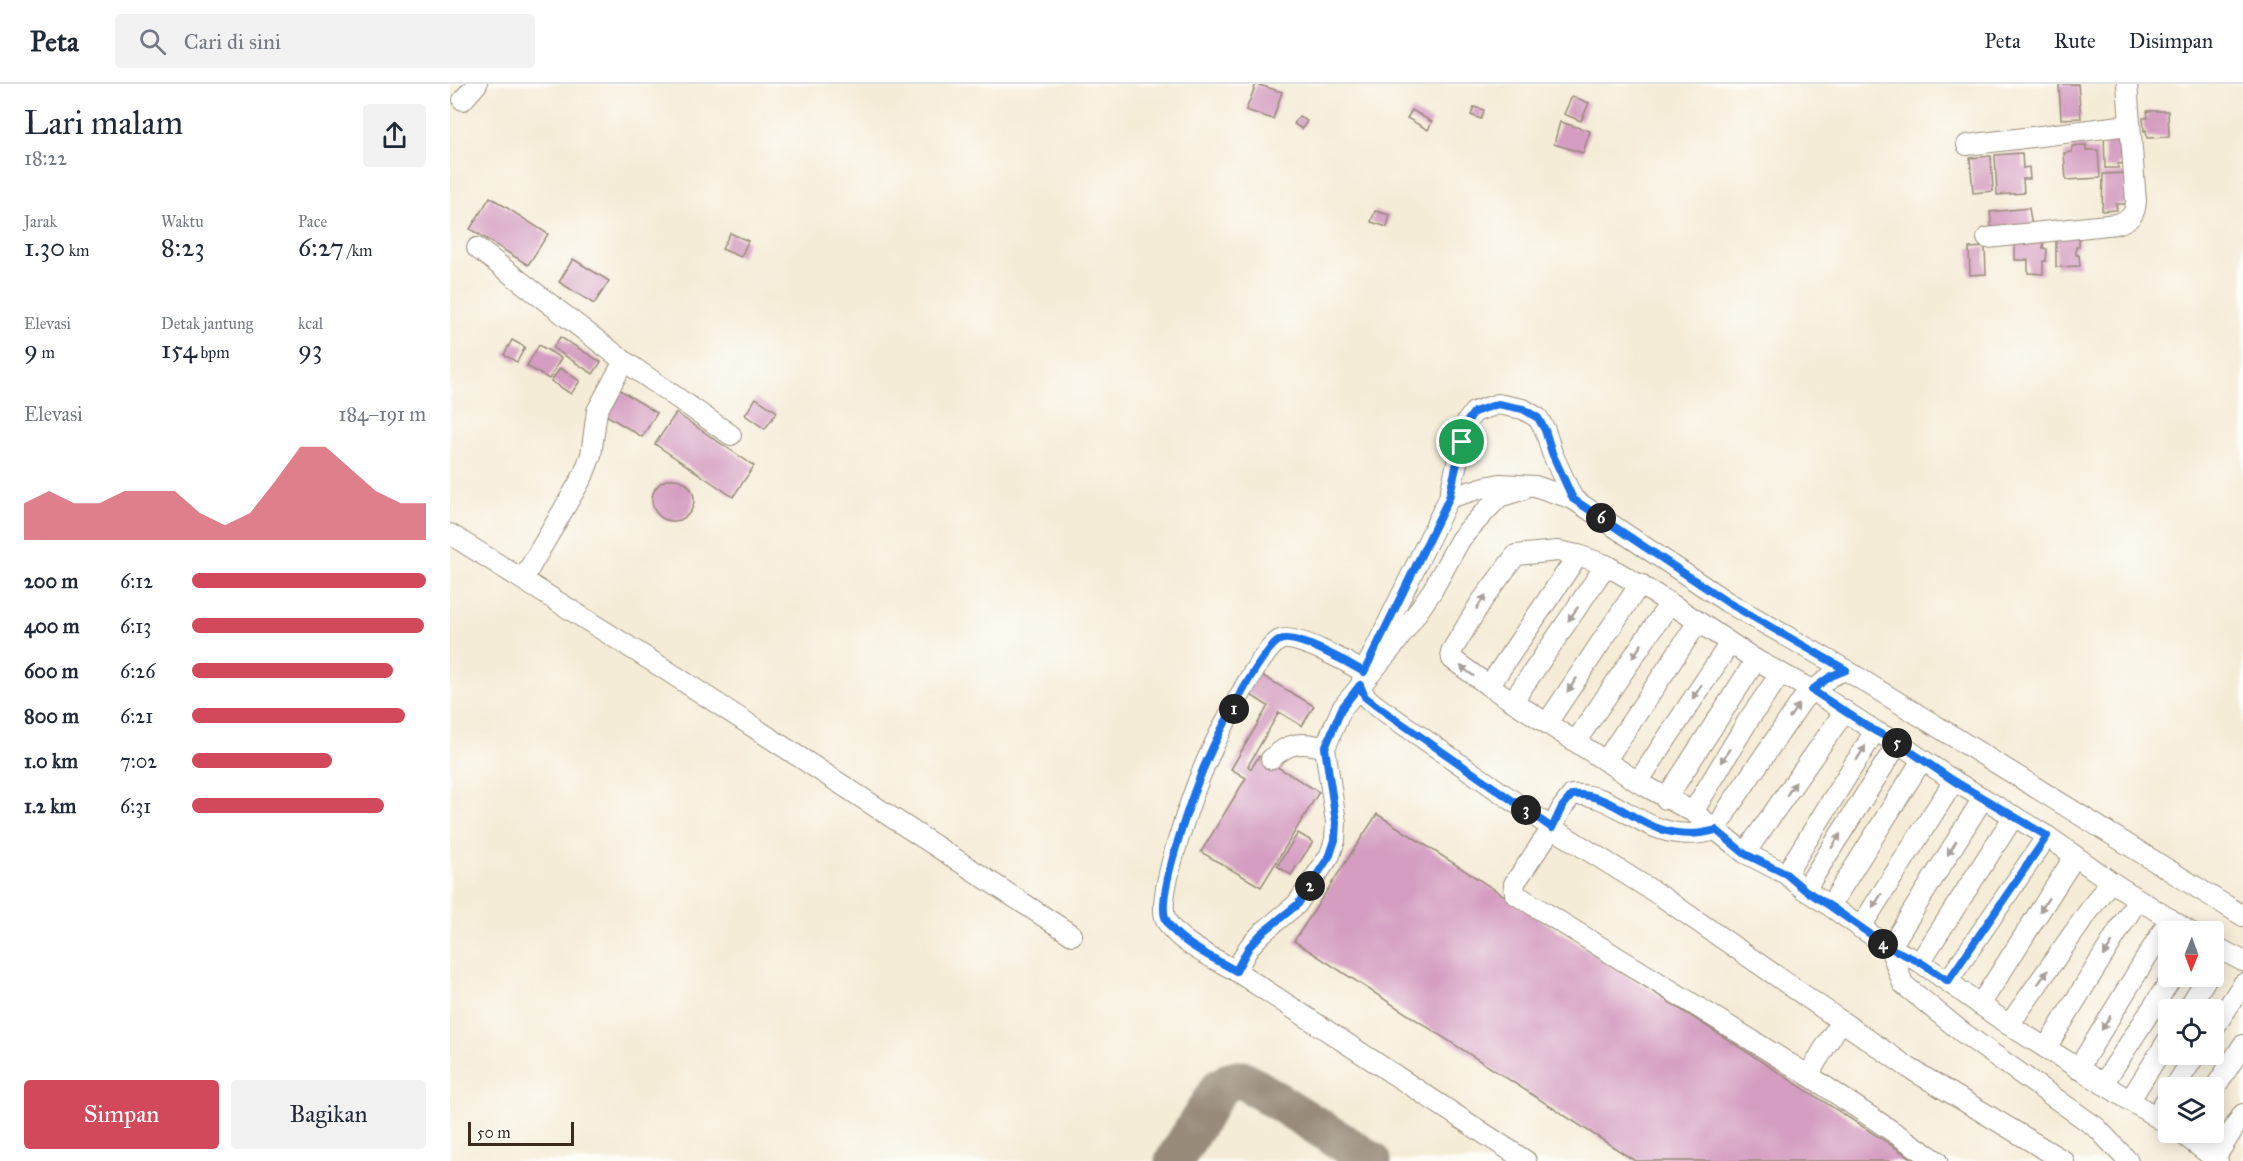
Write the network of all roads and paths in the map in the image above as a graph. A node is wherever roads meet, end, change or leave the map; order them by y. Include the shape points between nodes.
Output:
1 (477, 84) edge
2 (2127, 84) edge
3 (463, 100) dead end
4 (2130, 125) junction
5 (1967, 145) dead end
6 (1987, 238) dead end
7 (477, 248) dead end
8 (624, 361) junction
9 (731, 435) dead end
10 (1534, 486) junction
11 (1449, 498) junction
12 (1573, 499) junction
13 (450, 534) edge
14 (1578, 555) junction
15 (1606, 565) junction
16 (523, 579) junction
17 (1640, 584) junction
18 (1670, 603) junction
19 (1698, 622) junction
20 (1730, 643) junction
21 (1756, 660) junction
22 (1846, 670) junction
23 (1781, 673) junction
24 (1362, 679) junction
25 (1489, 686) junction
26 (1812, 690) junction
27 (1512, 701) junction
28 (1845, 711) junction
29 (1547, 723) junction
30 (1875, 731) junction
31 (1576, 741) junction
32 (1898, 743) junction
33 (1325, 748) junction
34 (1271, 759) dead end
35 (1606, 760) junction
36 (1922, 760) junction
37 (1954, 781) junction
38 (1638, 782) junction
39 (1983, 798) junction
40 (1666, 799) junction
41 (1692, 812) junction
42 (2014, 816) junction
43 (1552, 828) junction
44 (1716, 830) junction
45 (2047, 836) junction
46 (1745, 854) junction
47 (2075, 856) junction
48 (1786, 874) junction
49 (2110, 881) junction
50 (1805, 890) junction
51 (2138, 899) junction
52 (1830, 906) junction
53 (2243, 916) edge
54 (2170, 919) junction
55 (2173, 921) edge
56 (1860, 928) junction
57 (1072, 935) dead end
58 (1890, 948) junction
59 (2224, 956) edge
60 (2243, 960) edge
61 (1920, 962) junction
62 (1236, 971) junction
63 (1948, 981) junction
64 (2243, 984) edge
65 (2166, 987) edge
66 (1980, 1005) junction
67 (2224, 1013) edge
68 (1841, 1021) junction
69 (2009, 1025) junction
70 (2243, 1045) edge
71 (2046, 1048) junction
72 (2158, 1055) edge
73 (2078, 1069) junction
74 (1808, 1076) junction
75 (2222, 1077) edge
76 (2103, 1084) junction
77 (2130, 1100) junction
78 (2243, 1114) edge
79 (2158, 1117) edge
80 (2195, 1143) edge
81 (2217, 1159) edge
82 (1526, 1161) edge
83 (1937, 1161) edge
84 (2064, 1161) edge
85 (2128, 1161) edge

1 - 3 street
2 - 4 street
4 - 5 street
4 - 6 street via 2135,212 2129,219 2116,224
7 - 8 street
8 - 9 street
8 - 16 street via 597,411 591,455 583,476
10 - 11 street via 1500,484
10 - 12 street
10 - 24 street via 1500,497 1478,518 1396,643
11 - 12 street via 1466,423 1474,412 1498,404 1523,409 1538,418
11 - 24 street
12 - 22 street via 1727,602
13 - 16 street
14 - 15 street
14 - 25 street
25 -> 14 street via 1452,659 1451,652 1481,602 1516,555 1558,551
15 - 17 street
15 -> 27 street
16 - 57 street
17 - 18 street
17 -> 29 street
18 - 19 street
18 -> 31 street
19 - 20 street
19 - 35 street
20 - 21 street
20 -> 38 street
21 - 23 street
21 - 40 street
22 - 26 street
22 - 53 street
23 - 26 street
23 -> 41 street
24 - 33 street via 1342,708
24 - 43 street via 1365,697
24 - 62 street via 1346,661 1295,640 1282,639 1258,663 1207,761 1173,857 1163,899 1165,917 1173,931
25 - 27 street
26 - 28 street
44 -> 26 street
27 - 29 street
28 - 30 street
46 -> 28 street
29 - 31 street
30 - 32 street
48 -> 30 street
31 - 35 street
32 - 36 street
50 -> 32 street
33 - 34 street via 1308,743 1294,745 1283,748
33 - 62 street via 1336,822 1330,855 1298,904 1249,947
35 - 38 street
36 - 37 street
36 - 52 street
37 - 39 street
37 -> 56 street
38 - 40 street
39 - 42 street
39 -> 58 street
40 - 41 street
41 - 44 street
42 - 45 street
42 - 61 street
43 - 44 street via 1572,795 1586,794 1660,829 1702,834
43 - 68 street via 1661,896
43 - 74 street via 1514,884 1515,894
44 - 46 street
45 - 47 street
45 - 63 street
46 - 48 street
47 - 49 street
47 -> 66 street
48 - 50 street
49 - 51 street
69 -> 49 street
50 - 52 street
51 - 54 street
51 -> 71 street
52 - 56 street
54 - 55 street
54 -> 73 street
56 - 58 street
58 - 61 street
58 - 85 street via 1903,984 1962,1032 2097,1128
59 - 60 street
61 - 63 street
62 - 82 street
63 - 66 street
64 - 67 street
65 - 76 street
66 - 69 street
68 - 74 street
68 - 84 street via 1909,1068
69 - 71 street
70 - 75 street
71 - 73 street
72 - 77 street
73 - 76 street
74 - 83 street
76 - 77 street
77 - 79 street
78 - 81 street
80 - 81 street

